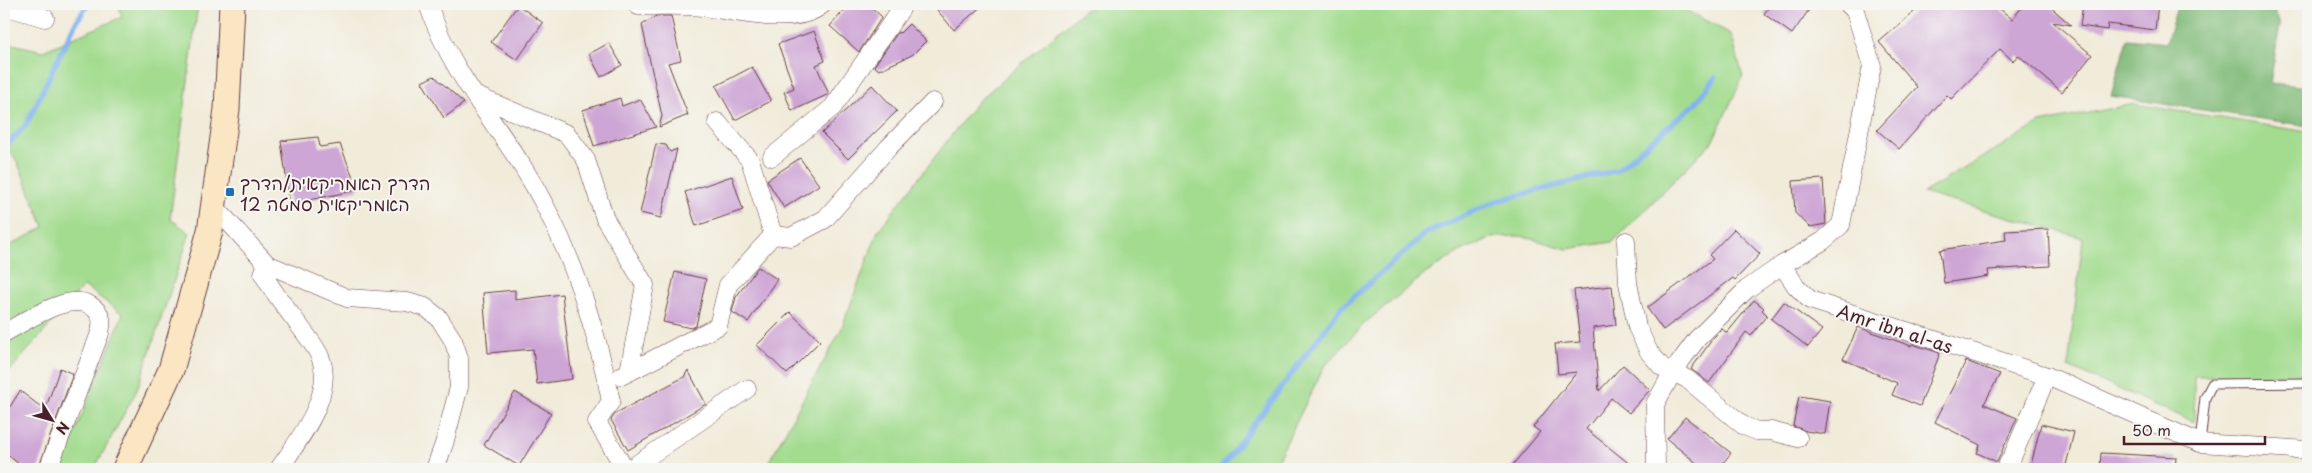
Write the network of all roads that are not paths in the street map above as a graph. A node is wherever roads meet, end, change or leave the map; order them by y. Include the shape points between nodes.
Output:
1 (232, 4) edge
2 (428, 4) edge
3 (823, 4) edge
4 (896, 4) edge
5 (1848, 4) edge
6 (4, 6) edge
7 (638, 6) dead end
8 (44, 18) dead end
9 (474, 95) junction
10 (933, 102) dead end
11 (717, 122) dead end
12 (772, 157) dead end
13 (214, 206) junction
14 (773, 235) junction
15 (1626, 241) dead end
16 (267, 264) junction
17 (1782, 264) junction
18 (4, 333) edge
19 (629, 372) junction
20 (1672, 372) junction
21 (2047, 376) junction
22 (2308, 383) edge
23 (607, 385) junction
24 (746, 389) dead end
25 (1798, 438) dead end
26 (2200, 443) junction
27 (2308, 450) edge
28 (48, 469) edge
29 (125, 469) edge
30 (279, 469) edge
31 (435, 469) edge
32 (624, 469) edge
33 (630, 469) edge
34 (1656, 469) edge
35 (2005, 469) edge

1 - 13 main road via 227,110
2 - 9 street via 438,34
3 - 7 street via 818,9 771,17 701,7
4 - 12 street via 901,9 833,107
5 - 17 street via 1855,11 1872,66 1841,226 1823,241
6 - 8 street
9 - 19 street via 567,134 586,160 605,219 645,285
9 - 23 street via 522,165 553,222 582,290
10 - 14 street via 825,219 791,237
11 - 14 street via 750,160
13 - 16 street
13 - 29 main road via 210,232 171,370
14 - 19 street via 728,285 718,326
15 - 20 street via 1628,283 1637,327 1649,352 1662,367
16 - 30 street via 263,274 272,291 317,351 323,368 322,392 313,417
16 - 31 street via 346,298 407,302 425,307 439,318 453,340 459,358 459,387
17 - 20 street via 1716,320
17 - 21 street, Amr ibn al-as via 1810,300
18 - 28 street via 61,303 80,301 93,306 100,314 100,333
19 - 23 street
20 - 25 street via 1706,393 1744,426
20 - 34 street via 1655,404
21 - 26 street, Amr ibn al-as
21 - 35 street
22 - 26 lane via 2212,384 2205,398
23 - 32 street via 611,401 597,422
24 - 33 street
26 - 27 street, Amr ibn al-as

